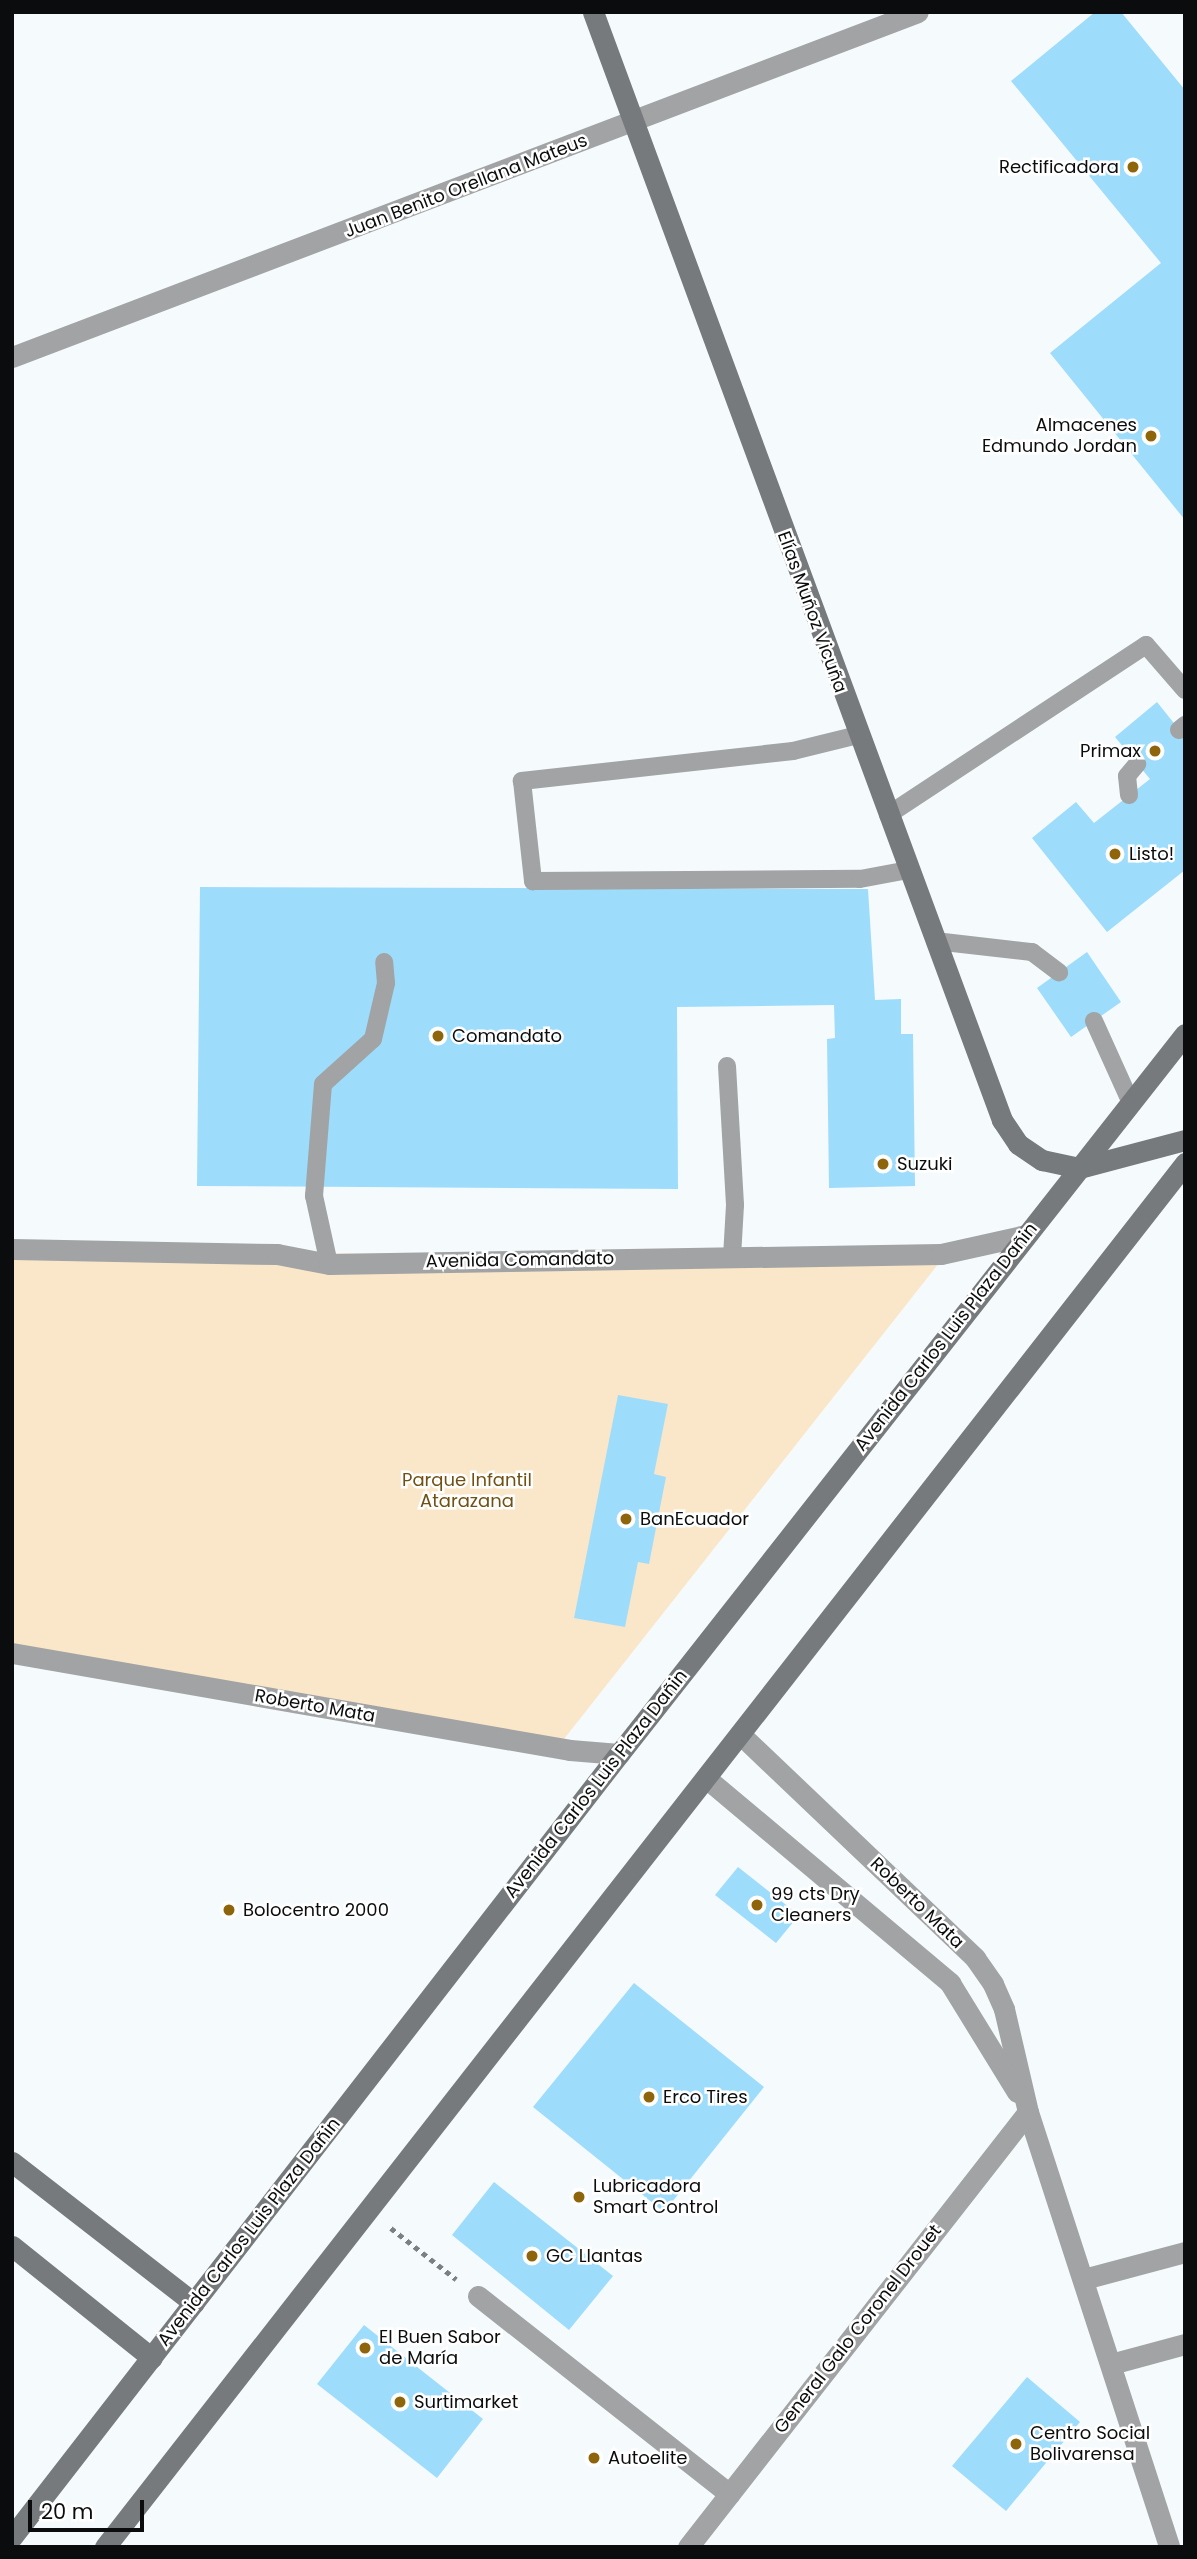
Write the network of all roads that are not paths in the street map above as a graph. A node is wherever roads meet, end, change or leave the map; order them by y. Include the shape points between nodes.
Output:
1 (593, 12) edge
2 (918, 12) edge
3 (631, 124) junction
4 (12, 357) edge
5 (1185, 690) edge
6 (858, 735) junction
7 (1137, 764) dead end
8 (1129, 794) dead end
9 (888, 815) junction
10 (908, 870) junction
11 (935, 941) junction
12 (384, 962) dead end
13 (1059, 972) dead end
14 (1094, 1021) dead end
15 (1185, 1034) edge
16 (727, 1066) dead end
17 (1131, 1103) junction
18 (1185, 1140) edge
19 (1185, 1163) edge
20 (1079, 1168) junction
21 (1026, 1235) junction
22 (12, 1249) edge
23 (732, 1257) junction
24 (329, 1264) junction
25 (12, 1653) edge
26 (740, 1734) junction
27 (619, 1754) junction
28 (706, 1778) junction
29 (1028, 2112) junction
30 (12, 2162) edge
31 (12, 2246) edge
32 (1185, 2252) edge
33 (1084, 2279) junction
34 (478, 2296) road end
35 (194, 2303) junction
36 (1185, 2344) edge
37 (152, 2358) junction
38 (1111, 2364) junction
39 (730, 2494) junction
40 (12, 2537) edge
41 (105, 2547) edge
42 (688, 2547) edge
43 (1169, 2547) edge

1 - 3 main road, Elías Muñoz Vicuña
2 - 3 street, Juan Benito Orellana Mateus
3 - 4 street, Juan Benito Orellana Mateus
3 - 6 main road, Elías Muñoz Vicuña
5 - 9 lane via 1146,645
6 - 9 main road, Elías Muñoz Vicuña
6 - 10 lane via 793,751 522,781 533,881 860,879
7 - 8 lane via 1127,776
9 - 10 main road, Elías Muñoz Vicuña
10 - 11 main road, Elías Muñoz Vicuña
11 - 13 lane via 1032,952
11 - 20 main road, Elías Muñoz Vicuña via 1002,1120 1018,1144 1042,1160
12 - 24 lane via 386,984 373,1039 323,1084 314,1196
14 - 17 lane
15 - 17 main road, Avenida Carlos Luis Plaza Dañin
16 - 23 lane via 735,1205
17 - 20 main road, Avenida Carlos Luis Plaza Dañin
18 - 20 main road
19 - 26 main road
20 - 21 main road, Avenida Carlos Luis Plaza Dañin
21 - 23 street, Avenida Comandato via 941,1254
21 - 27 main road, Avenida Carlos Luis Plaza Dañin
22 - 24 street, Avenida Comandato via 277,1254
23 - 24 street, Avenida Comandato
25 - 27 street, Roberto Mata via 570,1750
26 - 28 main road
26 - 29 street, Roberto Mata via 975,1958 1004,2009
27 - 35 main road, Avenida Carlos Luis Plaza Dañin
28 - 29 street, Roberto Mata via 950,1983
28 - 41 main road
29 - 33 street, Roberto Mata
29 - 39 street, General Galo Coronel Drouet
30 - 35 main road
31 - 37 main road
32 - 33 street
33 - 38 street, Roberto Mata
34 - 39 street
35 - 37 main road, Avenida Carlos Luis Plaza Dañin
36 - 38 street
37 - 40 main road, Avenida Carlos Luis Plaza Dañin
38 - 43 street, Roberto Mata
39 - 42 street, General Galo Coronel Drouet

